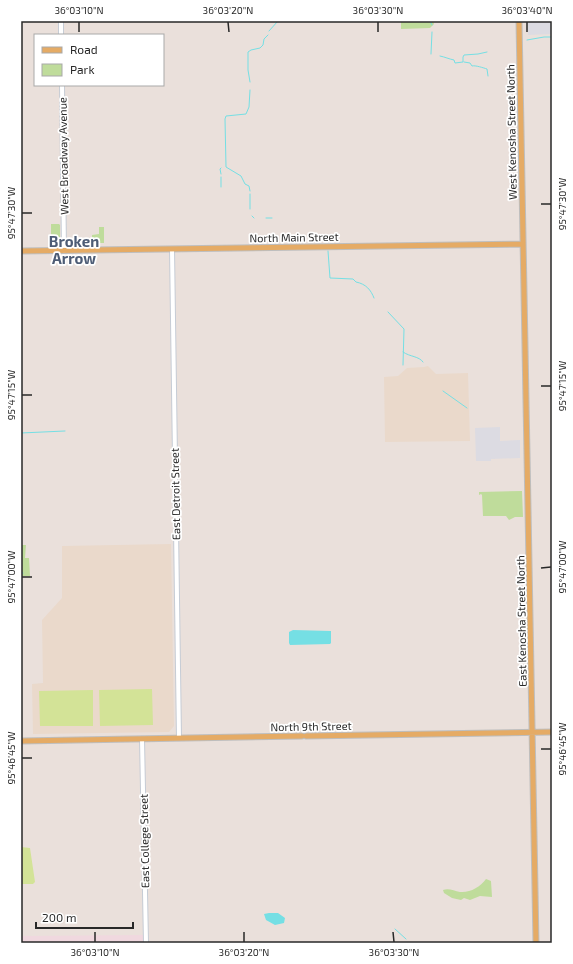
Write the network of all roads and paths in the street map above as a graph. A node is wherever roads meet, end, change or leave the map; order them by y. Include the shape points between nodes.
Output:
1 (60, 21) edge
2 (519, 21) edge
3 (61, 34) edge
4 (62, 86) edge
5 (523, 244) junction
6 (172, 249) junction
7 (21, 251) edge
8 (64, 251) junction
9 (533, 732) junction
10 (552, 732) edge
11 (142, 738) junction
12 (179, 738) junction
13 (21, 741) edge
14 (146, 943) edge
15 (536, 943) edge

1 - 3 street
2 - 5 main road, West Kenosha Street North
4 - 8 street, West Broadway Avenue
5 - 6 main road, North Main Street
5 - 9 main road, East Kenosha Street North
6 - 8 main road, North Main Street
6 - 12 street, East Detroit Street
7 - 8 main road, North Main Street
9 - 10 main road, North 9th Street
9 - 12 main road, North 9th Street
9 - 15 main road, East Kenosha Street North
11 - 12 main road, North 9th Street
11 - 13 main road, North 9th Street
11 - 14 street, East College Street

